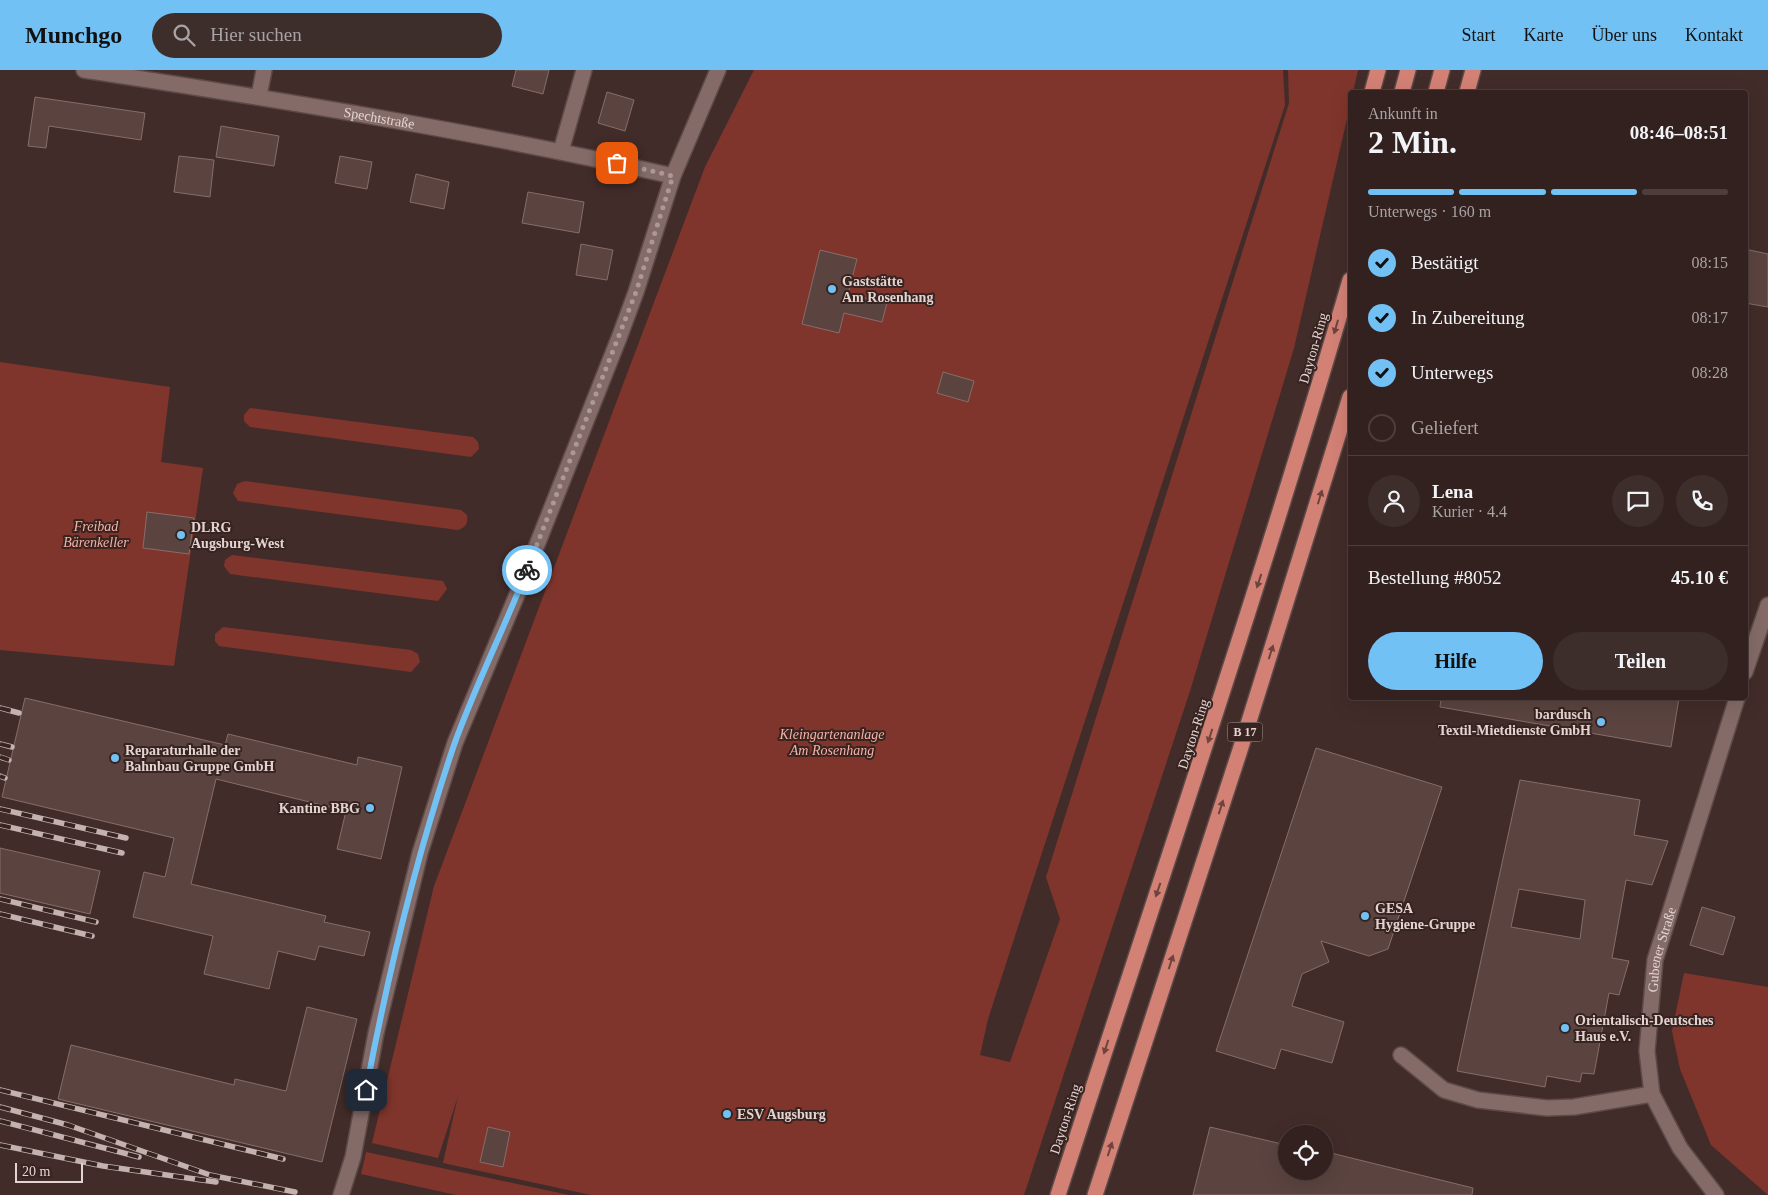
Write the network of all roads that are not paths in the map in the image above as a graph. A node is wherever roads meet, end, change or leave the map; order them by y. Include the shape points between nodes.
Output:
1 (84, 70) edge
2 (264, 70) edge
3 (584, 70) edge
4 (718, 70) edge
5 (1378, 70) edge
6 (1408, 70) edge
7 (1442, 70) edge
8 (1473, 70) edge
9 (1373, 90) edge
10 (1403, 90) edge
11 (1437, 90) edge
12 (1468, 90) edge
13 (259, 96) junction
14 (562, 151) junction
15 (673, 176) junction
16 (1348, 287) edge
17 (1348, 403) edge
18 (1768, 604) edge
19 (1748, 663) edge
20 (1736, 700) edge
21 (1401, 1055) dead end
22 (1652, 1094) junction
23 (341, 1195) edge
24 (1058, 1195) edge
25 (1095, 1195) edge
26 (1716, 1195) edge

1 - 13 street, Spechtstraße
2 - 13 street
3 - 14 street
4 - 15 street
5 - 9 highway
6 - 10 highway
7 - 11 highway
8 - 12 highway
13 - 14 street, Spechtstraße
14 - 15 street, Spechtstraße
15 - 23 street via 619,338 443,779 418,861
16 -> 24 highway, Dayton-Ring / B 17 via 1209,739
25 -> 17 highway, B 17 via 1244,738
18 - 19 street
20 - 22 street, Gubener Straße via 1656,960 1647,1051
21 - 22 street via 1444,1090 1478,1100 1547,1108 1574,1107
22 - 26 street via 1680,1148

